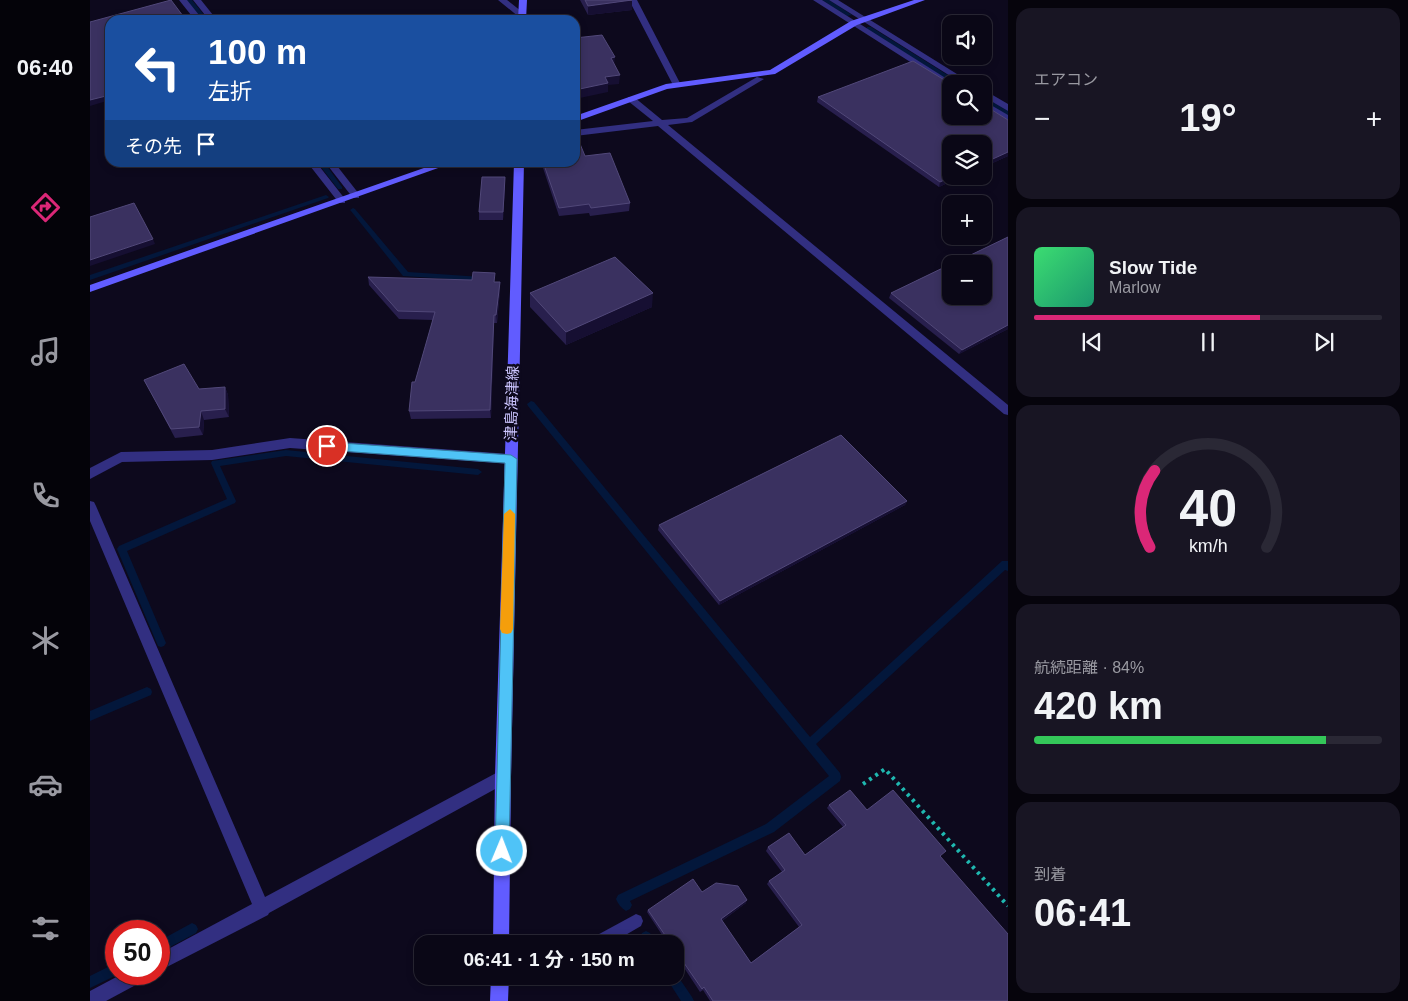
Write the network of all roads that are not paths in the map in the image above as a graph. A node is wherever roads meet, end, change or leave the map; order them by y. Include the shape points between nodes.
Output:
1 (183, 0) edge
2 (197, 0) edge
3 (502, 0) edge
4 (523, 0) edge
5 (632, 0) edge
6 (817, 0) edge
7 (834, 0) edge
8 (921, 0) edge
9 (195, 15) edge
10 (209, 15) edge
11 (520, 15) edge
12 (522, 15) edge
13 (865, 20) junction
14 (854, 23) junction
15 (954, 75) edge
16 (942, 78) edge
17 (760, 79) dead end
18 (677, 85) junction
19 (992, 98) edge
20 (631, 99) junction
21 (1008, 108) edge
22 (992, 109) edge
23 (580, 117) edge
24 (1008, 120) edge
25 (662, 124) junction
26 (580, 132) edge
27 (315, 167) edge
28 (333, 167) edge
29 (437, 167) edge
30 (519, 167) edge
31 (356, 196) junction
32 (342, 201) junction
33 (90, 290) edge
34 (1008, 410) edge
35 (511, 459) junction
36 (90, 474) edge
37 (90, 506) edge
38 (503, 777) junction
39 (262, 909) junction
40 (636, 921) dead end
41 (501, 935) edge
42 (611, 935) edge
43 (170, 957) edge
44 (118, 985) edge
45 (502, 985) edge
46 (90, 1000) edge
47 (499, 1001) edge

1 - 9 street
2 - 10 street
3 - 11 street
4 - 12 street
5 - 18 street
6 - 14 street
7 - 13 street
8 - 13 street
13 - 14 street
13 - 15 street
14 - 16 street
14 - 18 street via 772,72
17 - 25 street via 696,117
18 - 20 street
19 - 21 street
20 - 23 street
20 - 25 street
22 - 24 street
25 - 26 street
25 - 34 street
27 - 32 street
28 - 31 street
29 - 31 street
30 - 35 street, 津島海津線
31 - 32 street
32 - 33 street
35 - 36 street via 290,443 212,455 121,457
35 - 38 street, 津島海津線
37 - 39 street
38 - 39 street
38 - 41 street, 津島海津線
39 - 43 street
40 - 42 lane
44 - 46 street
45 - 47 street

